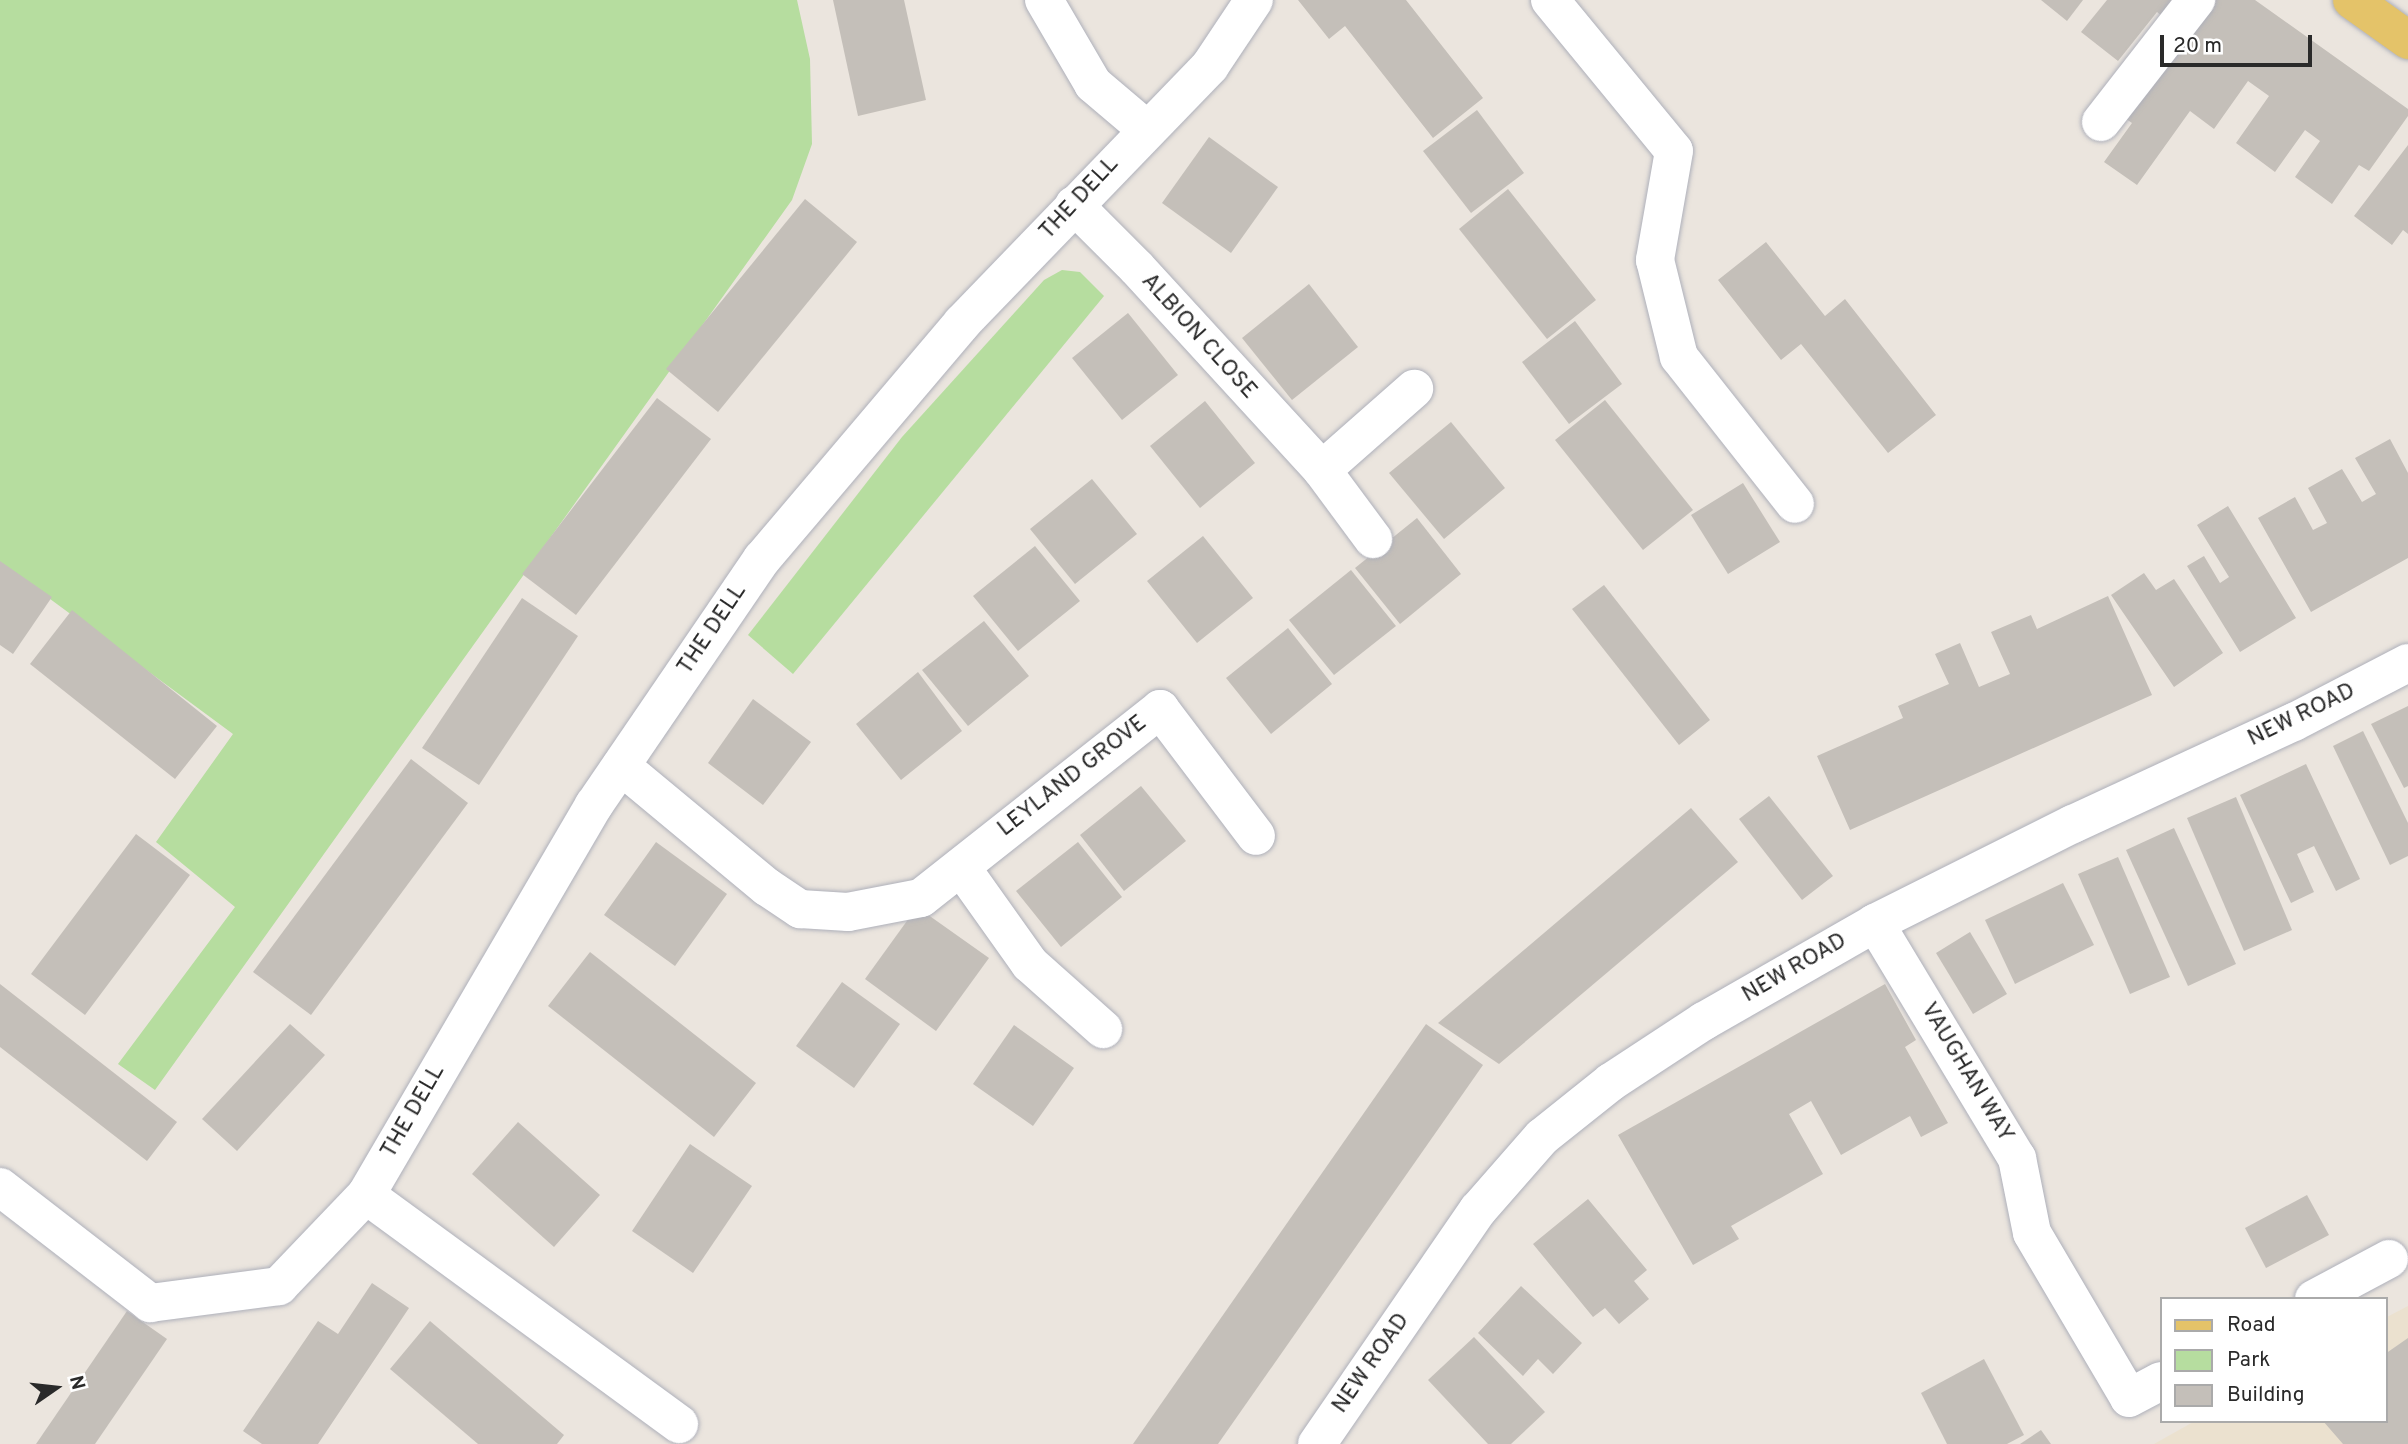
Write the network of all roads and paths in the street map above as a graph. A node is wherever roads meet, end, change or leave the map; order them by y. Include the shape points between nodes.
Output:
1 (1044, 0) edge
2 (1254, 0) edge
3 (1550, 0) edge
4 (2196, 0) edge
5 (2352, 0) edge
6 (2408, 40) edge
7 (2101, 122) dead end
8 (1146, 129) junction
9 (1074, 205) junction
10 (1414, 389) dead end
11 (1321, 470) junction
12 (1795, 504) dead end
13 (1373, 539) dead end
14 (2408, 663) edge
15 (621, 766) junction
16 (1256, 836) dead end
17 (961, 867) junction
18 (1875, 923) junction
19 (1103, 1028) dead end
20 (0, 1187) edge
21 (366, 1195) junction
22 (2389, 1259) dead end
23 (2318, 1297) edge
24 (2144, 1401) edge
25 (679, 1424) dead end
26 (1317, 1444) edge

1 - 8 street via 1093,84
2 - 8 street, THE DELL via 1210,66
3 - 12 street via 1674,151 1655,260 1679,357
4 - 7 street
5 - 6 main road
8 - 9 street, THE DELL
9 - 11 street, ALBION CLOSE
9 - 15 street, THE DELL via 962,323 762,559
10 - 11 street
11 - 13 street, ALBION CLOSE
14 - 18 street, NEW ROAD
15 - 17 street, LEYLAND GROVE via 800,909 848,912 921,898
15 - 21 street, THE DELL
16 - 17 street, LEYLAND GROVE via 1160,709
17 - 19 street via 1030,964
18 - 24 street, VAUGHAN WAY via 2017,1158 2032,1233
18 - 26 street, NEW ROAD via 1704,1021 1611,1082 1542,1137 1478,1210
20 - 21 street, THE DELL via 150,1303 279,1286
21 - 25 street
22 - 23 street

